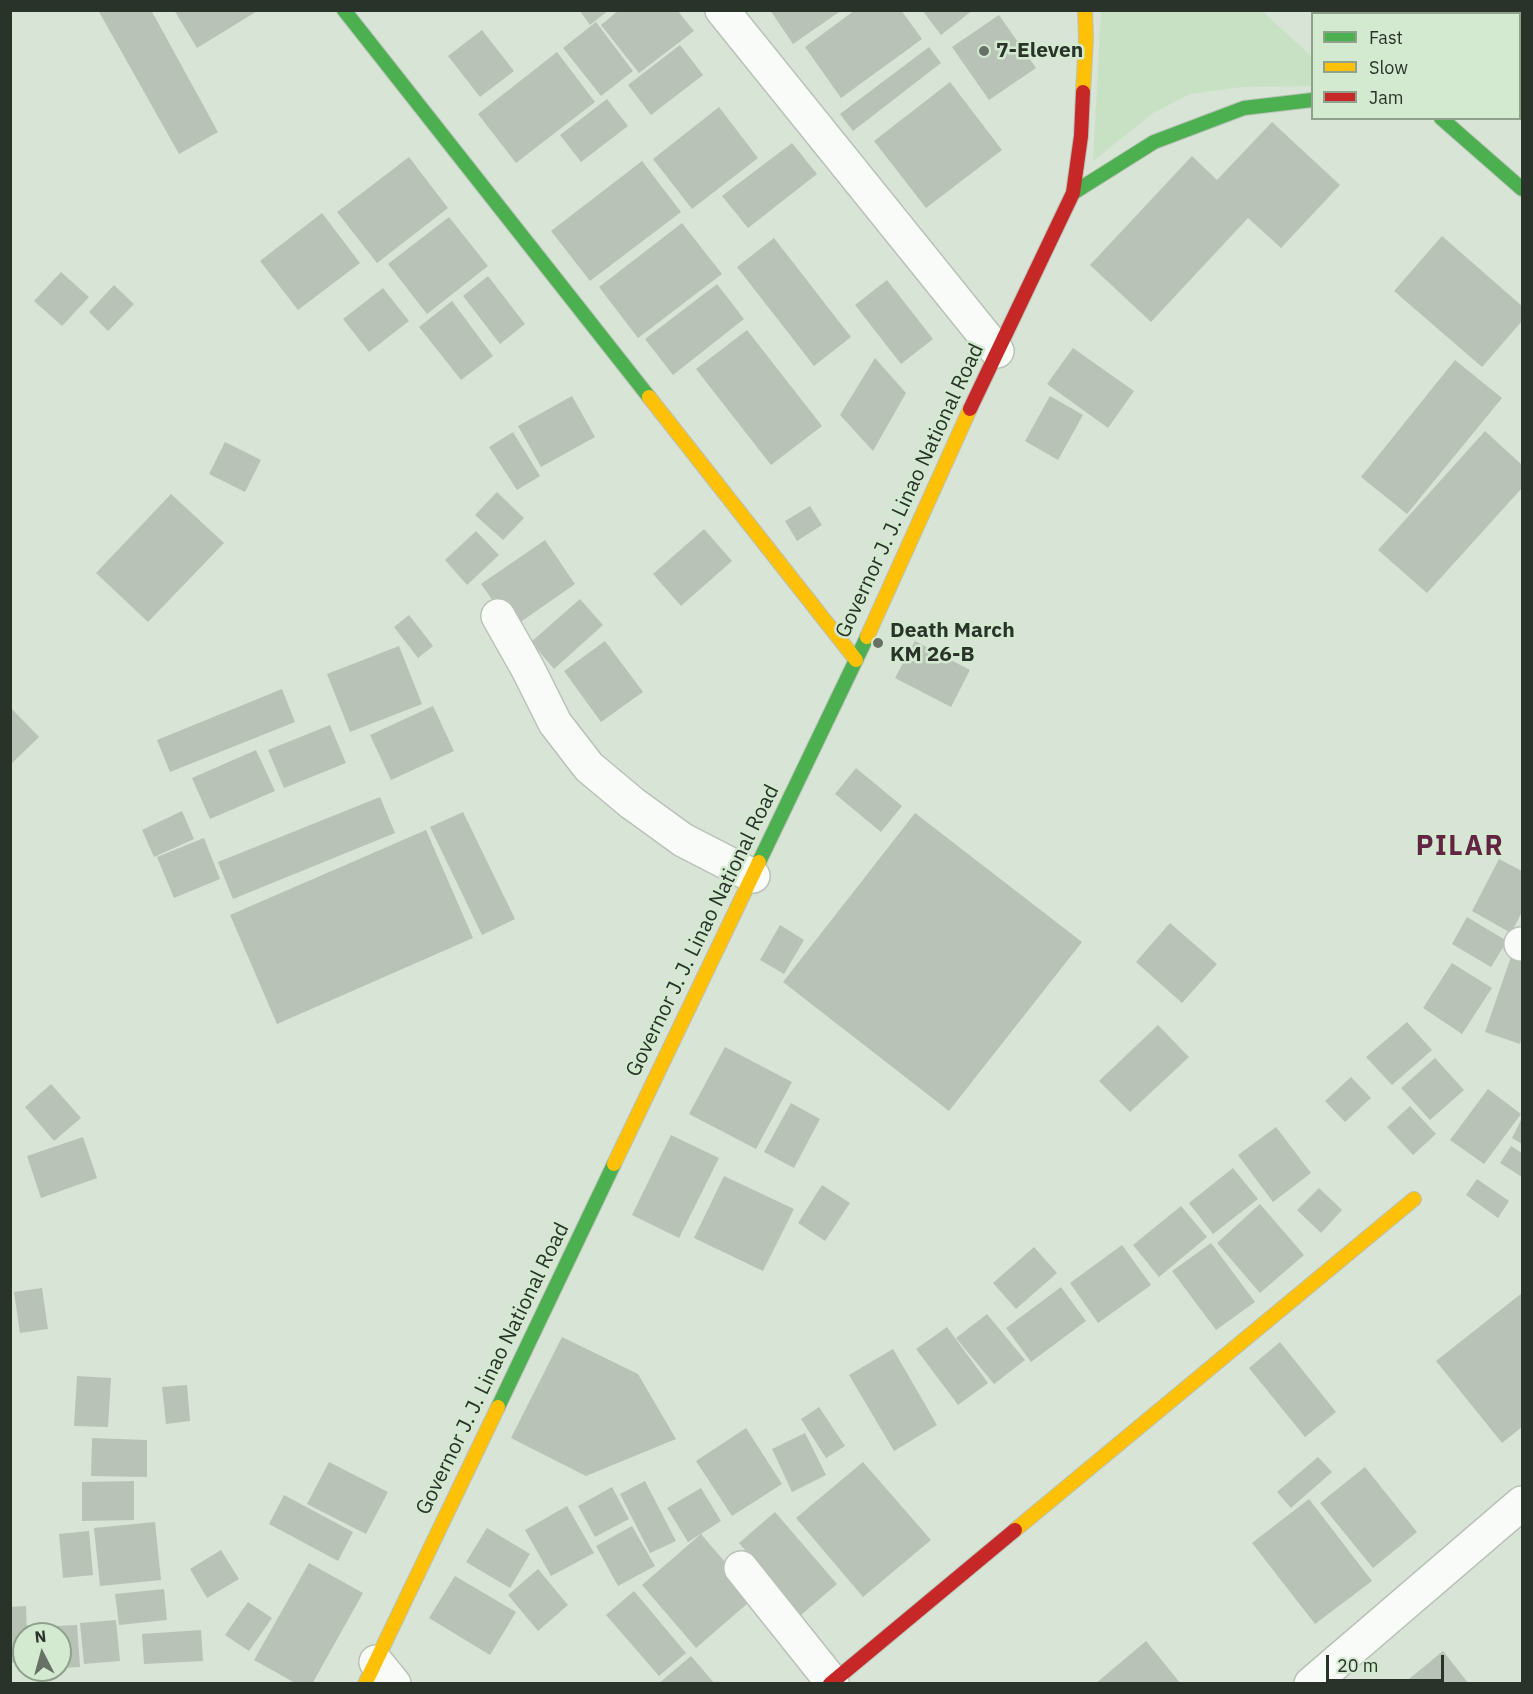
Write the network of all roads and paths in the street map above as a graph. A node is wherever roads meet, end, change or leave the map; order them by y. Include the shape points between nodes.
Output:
1 (344, 10) edge
2 (722, 10) edge
3 (1085, 10) edge
4 (1311, 100) edge
5 (1443, 120) edge
6 (1522, 189) edge
7 (1073, 193) junction
8 (997, 351) junction
9 (498, 616) dead end
10 (856, 660) junction
11 (753, 876) junction
12 (1414, 1200) dead end
13 (1522, 1503) edge
14 (741, 1568) dead end
15 (378, 1676) edge
16 (831, 1683) edge
17 (1311, 1683) edge

1 - 10 main road
2 - 8 street
3 - 7 main road, Governor J. J. Linao National Road via 1081,136
4 - 7 main road via 1244,108 1154,142
5 - 6 main road
7 - 8 main road, Governor J. J. Linao National Road
8 - 10 main road, Governor J. J. Linao National Road
9 - 11 street via 555,723 589,767 683,840
10 - 11 main road, Governor J. J. Linao National Road
11 - 15 main road, Governor J. J. Linao National Road
12 - 16 main road
13 - 17 street
14 - 16 street

